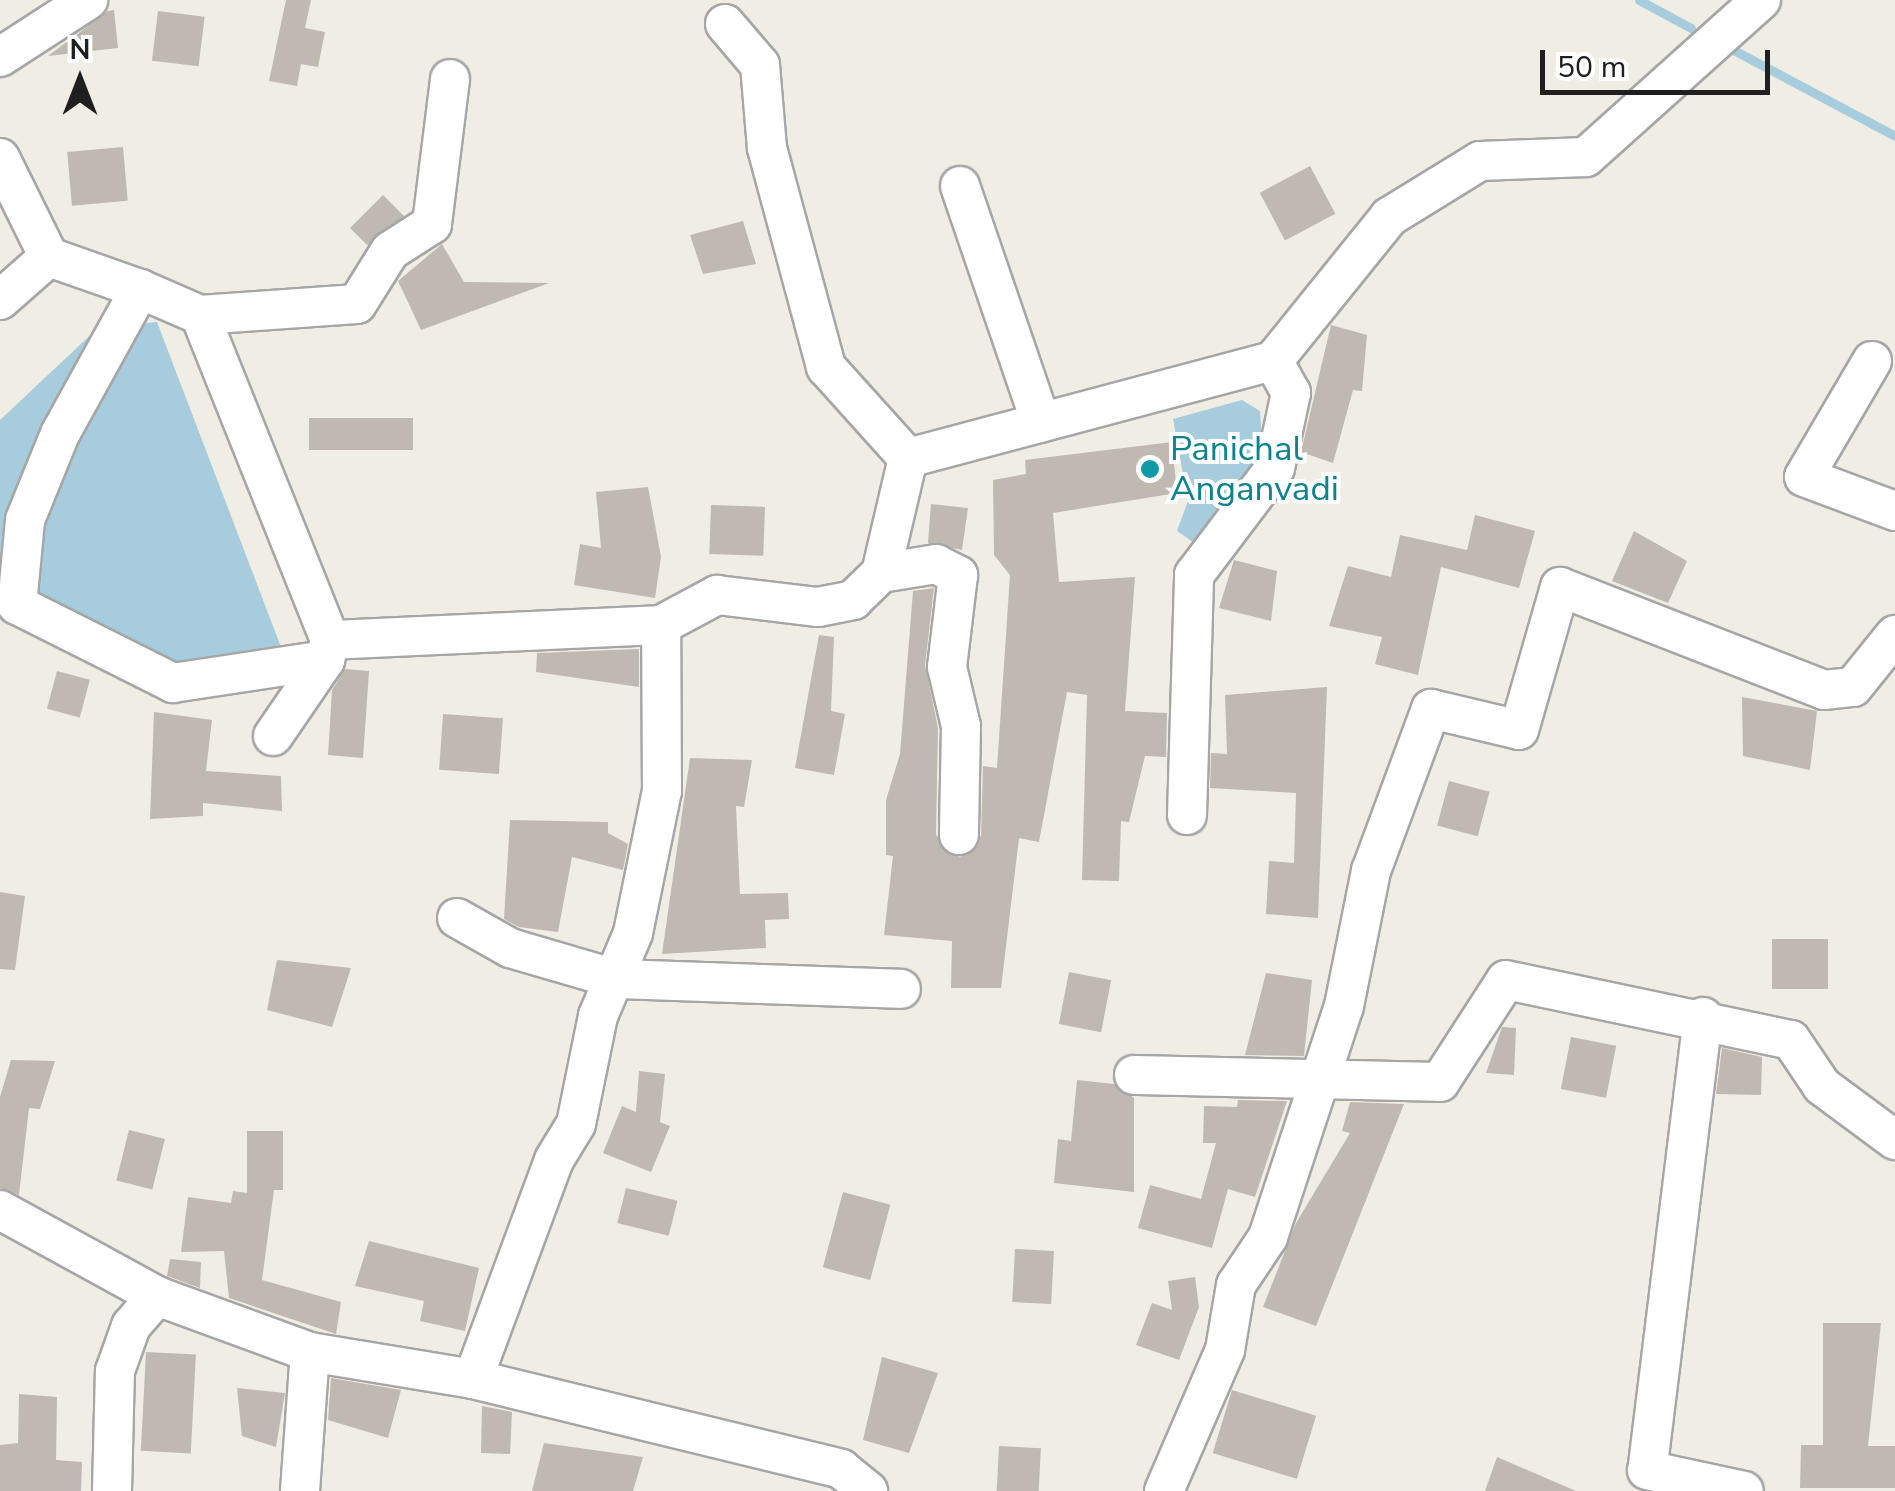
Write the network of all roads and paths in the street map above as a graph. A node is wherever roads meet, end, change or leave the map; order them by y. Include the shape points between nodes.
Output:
1 (88, 0) edge
2 (1762, 0) edge
3 (726, 24) dead end
4 (0, 58) edge
5 (450, 80) dead end
6 (0, 158) edge
7 (960, 186) dead end
8 (50, 257) junction
9 (140, 288) junction
10 (0, 300) edge
11 (200, 315) junction
12 (1872, 360) dead end
13 (1273, 361) junction
14 (1041, 422) junction
15 (908, 458) junction
16 (1895, 511) edge
17 (880, 573) junction
18 (661, 624) junction
19 (1895, 634) edge
20 (328, 650) junction
21 (273, 736) dead end
22 (1187, 815) dead end
23 (960, 835) dead end
24 (457, 918) dead end
25 (616, 979) junction
26 (901, 990) dead end
27 (1703, 1018) junction
28 (1134, 1075) dead end
29 (1318, 1084) junction
30 (1895, 1140) edge
31 (0, 1210) edge
32 (156, 1296) junction
33 (310, 1352) junction
34 (473, 1379) junction
35 (112, 1491) edge
36 (300, 1491) edge
37 (868, 1491) edge
38 (1164, 1491) edge
39 (1744, 1491) edge

1 - 4 street
2 - 13 street via 1586,156 1480,160 1389,218
3 - 15 street via 760,65 768,148 826,367
5 - 11 street via 432,224 390,251 357,304
6 - 8 street
7 - 14 street
8 - 9 street
8 - 10 street
9 - 11 street
9 - 20 street via 60,434 25,520 17,605 173,684
11 - 20 street
12 - 16 street via 1804,477
13 - 14 street
13 - 22 street via 1291,393 1275,468 1194,575
14 - 15 street
15 - 17 street
17 - 18 street via 839,606 718,594
17 - 23 street via 936,564 958,575 947,667 961,726
18 - 20 street
18 - 25 street via 662,790
19 - 29 street via 1853,687 1824,690 1560,588 1519,730 1431,709 1371,871
20 - 21 street
24 - 25 street via 510,948
25 - 26 street
25 - 34 street via 598,1016 576,1124 548,1176 524,1259
27 - 29 street via 1506,980 1440,1082
27 - 30 street via 1791,1040 1822,1086
27 - 39 street via 1647,1470
28 - 29 street
29 - 38 street via 1268,1237 1236,1286 1225,1350
31 - 32 street
32 - 33 street
32 - 35 street via 131,1326 115,1371
33 - 34 street
33 - 36 street
34 - 37 street via 841,1469

